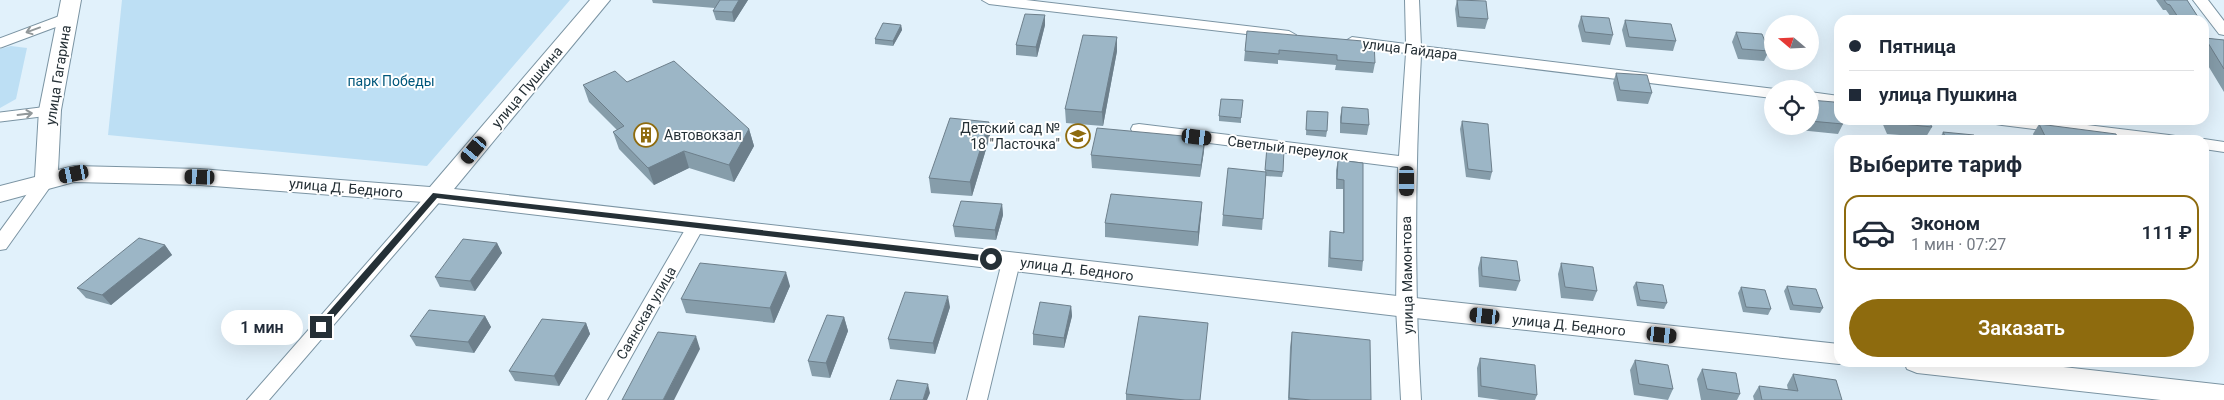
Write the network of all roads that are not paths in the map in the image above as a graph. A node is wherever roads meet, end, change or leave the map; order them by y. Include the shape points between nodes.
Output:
1 (600, 0) edge
2 (989, 0) edge
3 (1412, 0) edge
4 (2200, 0) edge
5 (69, 9) edge
6 (2224, 31) edge
7 (1305, 37) edge
8 (1335, 40) edge
9 (0, 43) edge
10 (1414, 50) junction
11 (1764, 92) edge
12 (1819, 98) edge
13 (1834, 99) edge
14 (50, 110) junction
15 (0, 117) edge
16 (2044, 125) edge
17 (1139, 130) edge
18 (2127, 135) edge
19 (2209, 144) edge
20 (2224, 146) edge
21 (1407, 163) junction
22 (46, 180) junction
23 (0, 194) edge
24 (436, 195) junction
25 (696, 225) junction
26 (0, 244) edge
27 (1011, 262) junction
28 (1406, 307) junction
29 (1834, 353) edge
30 (1962, 367) edge
31 (2224, 396) edge
32 (257, 400) edge
33 (596, 400) edge
34 (977, 400) edge
35 (1411, 400) edge

1 - 24 street, улица Пушкина
2 - 7 street
3 - 10 street, улица Мамонтова
4 - 6 street
5 -> 9 lane
5 - 14 street, улица Гагарина
8 - 10 street, улица Гайдара
10 - 11 street, улица Гайдара
10 - 21 street, улица Мамонтова
12 - 13 street
15 -> 14 lane
14 - 22 street, улица Гагарина
16 - 18 street
17 - 21 street, Светлый переулок
19 - 20 street
21 - 28 street, улица Мамонтова
22 - 23 street, улица Д. Бедного
22 - 24 street, улица Д. Бедного via 74,174 200,177
22 - 26 street
24 - 25 street, улица Д. Бедного
24 - 32 street, улица Пушкина
25 - 27 street, улица Д. Бедного
25 - 33 street, Саянская улица
27 - 28 street, улица Д. Бедного
27 - 34 street
28 - 29 street, улица Д. Бедного
28 - 35 street, улица Мамонтова
30 - 31 street

